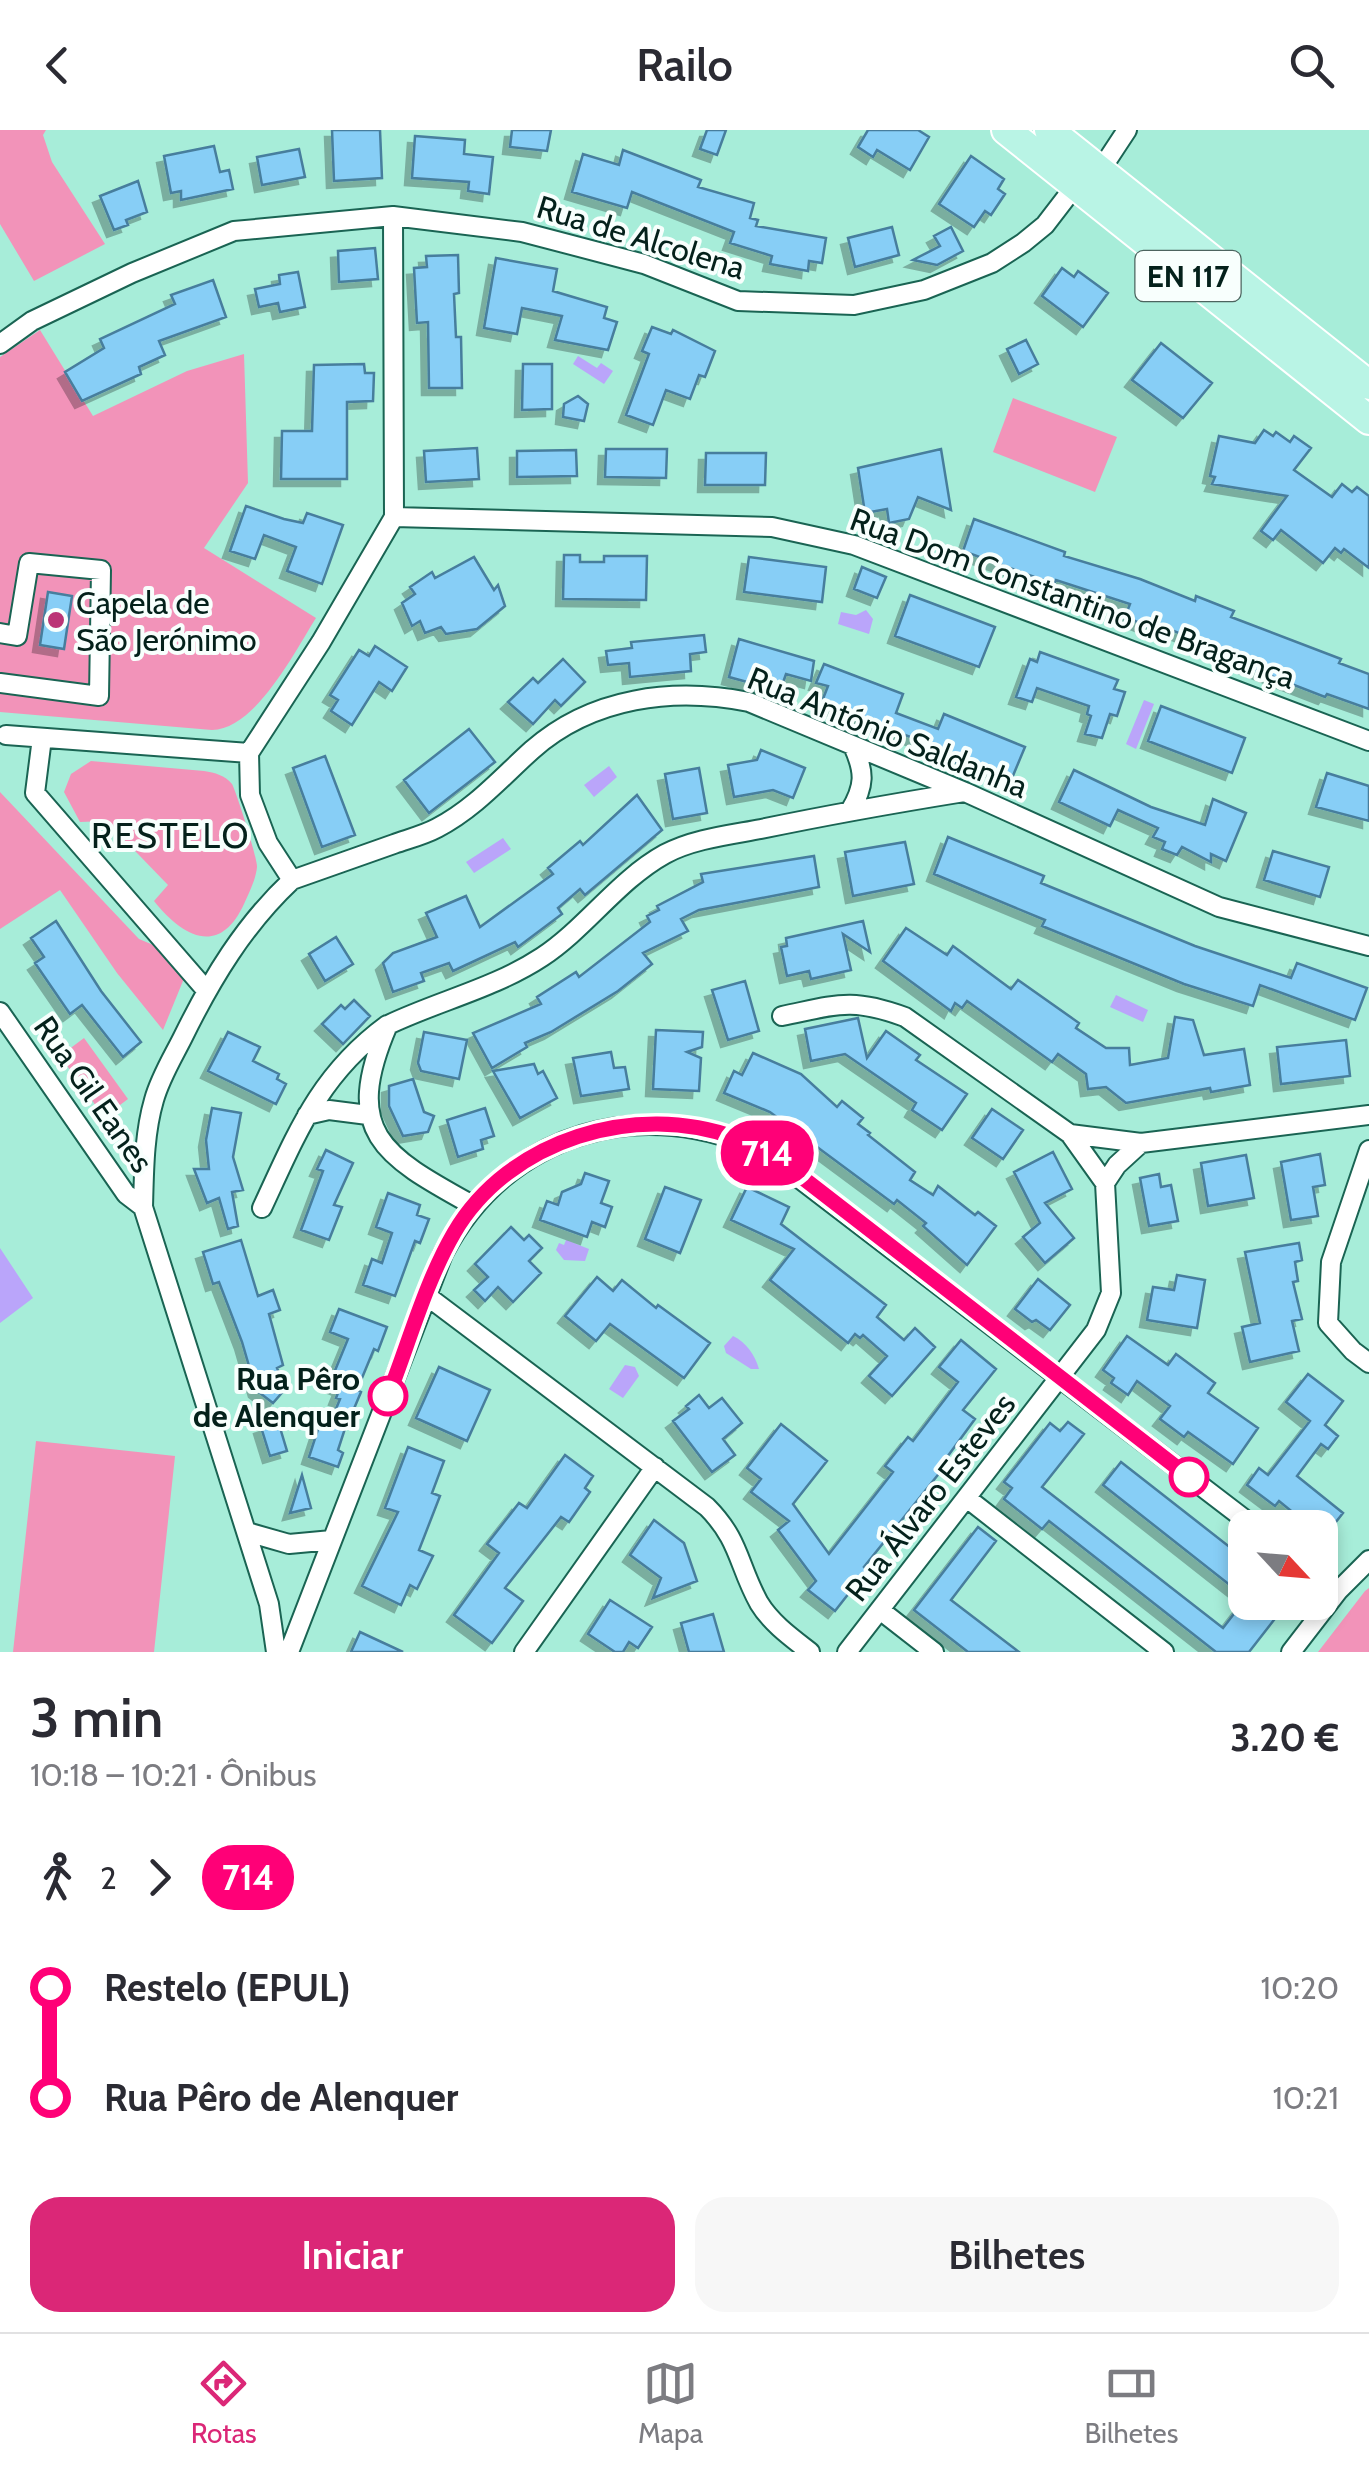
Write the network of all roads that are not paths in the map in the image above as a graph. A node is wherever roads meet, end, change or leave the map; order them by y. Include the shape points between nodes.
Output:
1 (1006, 130) edge
2 (1049, 130) edge
3 (1127, 130) edge
4 (1100, 171) junction
5 (1075, 186) junction
6 (394, 216) junction
7 (0, 344) edge
8 (1369, 385) edge
9 (1369, 420) edge
10 (394, 517) junction
11 (0, 633) edge
12 (0, 683) edge
13 (6, 735) dead end
14 (42, 738) junction
15 (1369, 740) edge
16 (853, 746) junction
17 (249, 753) junction
18 (965, 792) junction
19 (850, 810) junction
20 (292, 880) junction
21 (1369, 946) edge
22 (206, 990) junction
23 (0, 1012) edge
24 (782, 1016) dead end
25 (388, 1024) junction
26 (307, 1115) junction
27 (368, 1115) junction
28 (1369, 1115) edge
29 (1070, 1134) junction
30 (1140, 1143) junction
31 (1369, 1150) edge
32 (1105, 1184) junction
33 (474, 1206) junction
34 (143, 1207) junction
35 (262, 1208) dead end
36 (427, 1296) junction
37 (1369, 1363) edge
38 (1060, 1377) junction
39 (655, 1467) junction
40 (968, 1499) junction
41 (1233, 1510) edge
42 (247, 1532) junction
43 (332, 1540) junction
44 (1369, 1560) edge
45 (1338, 1591) edge
46 (880, 1610) junction
47 (1316, 1620) edge
48 (276, 1652) edge
49 (288, 1652) edge
50 (524, 1652) edge
51 (810, 1652) edge
52 (846, 1652) edge
53 (934, 1652) edge
54 (1164, 1652) edge
55 (1291, 1652) edge

1 - 5 main road, EN 117
2 - 4 main road
3 - 4 street
4 - 8 main road
5 - 6 street, Rua de Alcolena via 1045,224 992,263 924,290 854,305 738,301 644,264 522,232
5 - 9 main road, EN 117
6 - 7 street, Rua de Alcolena via 234,231 32,321
6 - 10 street
10 - 15 street, Rua Dom Constantino de Bragança via 772,528 854,545
10 - 17 street
11 - 12 street via 17,636 29,563 101,570 99,696
13 - 14 street
14 - 17 street
14 - 22 street via 35,793
16 - 18 street, Rua António Saldanha
16 - 19 street via 863,768 862,791
16 - 20 street, Rua António Saldanha via 748,702 712,694 640,698 566,725 437,828
17 - 20 street via 250,795 268,843
18 - 19 street
18 - 21 street, Rua António Saldanha via 1219,907
19 - 25 street via 665,854 540,959
20 - 22 street via 236,943
22 - 34 street via 154,1099
23 - 34 street, Rua Gil Eanes via 126,1194
24 - 29 street via 851,1002 905,1017
25 - 26 street via 355,1048
25 - 27 street via 372,1061
26 - 27 street
26 - 35 street
27 - 33 street via 407,1169
28 - 30 street
29 - 30 street
29 - 32 street
30 - 32 street
31 - 37 street via 1332,1262 1328,1323
32 - 38 street, Rua Álvaro Esteves via 1112,1292 1096,1330
33 - 36 street via 449,1242
33 - 38 street via 536,1154 585,1134 678,1125 736,1138 790,1168
34 - 42 street
36 - 39 street
36 - 43 street
38 - 40 street, Rua Álvaro Esteves
38 - 41 street
39 - 50 street
39 - 51 street via 718,1518 761,1606
40 - 46 street, Rua Álvaro Esteves
40 - 54 street
42 - 43 street via 289,1544
42 - 48 street
43 - 49 street
44 - 45 street
46 - 52 street, Rua Álvaro Esteves
46 - 53 street
47 - 55 street

